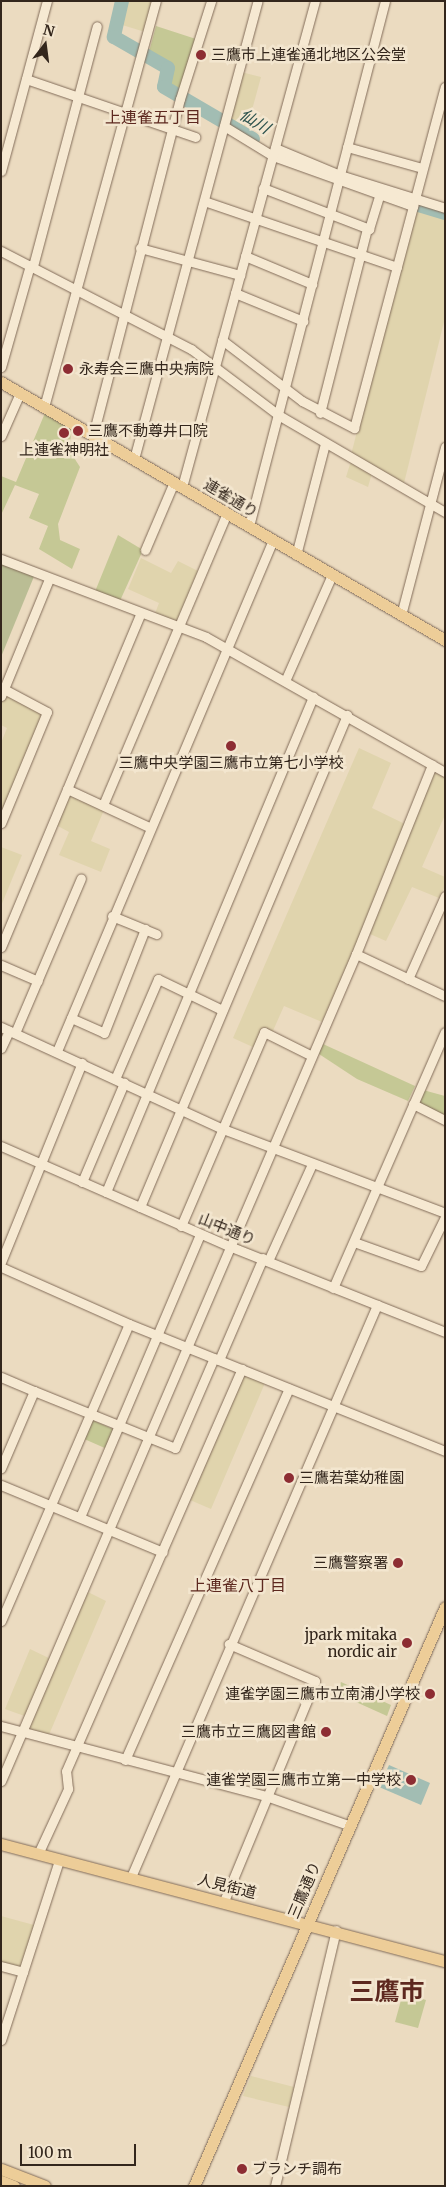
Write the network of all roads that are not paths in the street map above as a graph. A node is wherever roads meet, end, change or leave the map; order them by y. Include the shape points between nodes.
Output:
1 (47, 1) edge
2 (156, 1) edge
3 (211, 1) edge
4 (258, 1) edge
5 (315, 1) edge
6 (385, 1) edge
7 (97, 26) dead end
8 (26, 79) junction
9 (445, 87) edge
10 (79, 96) junction
11 (125, 112) junction
12 (226, 122) junction
13 (173, 129) junction
14 (195, 136) dead end
15 (347, 147) junction
16 (274, 152) junction
17 (422, 168) junction
18 (1, 171) edge
19 (339, 179) junction
20 (263, 188) junction
21 (378, 196) junction
22 (204, 201) junction
23 (414, 202) junction
24 (445, 208) edge
25 (330, 217) junction
26 (255, 219) junction
27 (367, 229) junction
28 (322, 244) junction
29 (140, 248) junction
30 (1, 251) edge
31 (245, 256) junction
32 (360, 256) junction
33 (187, 261) junction
34 (32, 266) junction
35 (397, 267) junction
36 (240, 275) junction
37 (312, 284) junction
38 (77, 288) junction
39 (236, 293) junction
40 (124, 312) junction
41 (303, 321) junction
42 (168, 336) junction
43 (222, 340) junction
44 (215, 365) junction
45 (1, 367) edge
46 (1, 382) edge
47 (287, 388) junction
48 (20, 393) junction
49 (44, 406) junction
50 (320, 412) junction
51 (280, 416) junction
52 (92, 435) junction
53 (1, 436) edge
54 (324, 444) junction
55 (445, 447) edge
56 (134, 459) junction
57 (178, 485) junction
58 (429, 503) junction
59 (445, 512) edge
60 (227, 513) junction
61 (249, 526) junction
62 (273, 540) junction
63 (145, 550) dead end
64 (296, 555) junction
65 (1, 559) edge
66 (332, 575) junction
67 (49, 579) junction
68 (140, 614) junction
69 (401, 615) junction
70 (178, 627) junction
71 (445, 640) edge
72 (227, 647) junction
73 (285, 681) junction
74 (3, 692) edge
75 (313, 696) junction
76 (346, 715) junction
77 (432, 765) junction
78 (445, 772) edge
79 (67, 789) junction
80 (103, 805) junction
81 (1, 823) edge
82 (149, 827) junction
83 (81, 878) dead end
84 (445, 896) edge
85 (112, 916) junction
86 (145, 929) junction
87 (156, 934) dead end
88 (1, 947) edge
89 (356, 954) junction
90 (1, 965) edge
91 (408, 979) junction
92 (38, 981) junction
93 (190, 992) junction
94 (445, 996) edge
95 (222, 1010) junction
96 (71, 1018) junction
97 (8, 1030) edge
98 (445, 1032) edge
99 (1, 1048) edge
100 (57, 1051) junction
101 (310, 1055) junction
102 (82, 1063) junction
103 (115, 1079) junction
104 (124, 1083) junction
105 (147, 1094) junction
106 (413, 1104) junction
107 (180, 1110) junction
108 (445, 1120) edge
109 (223, 1129) junction
110 (1, 1146) edge
111 (270, 1149) junction
112 (42, 1164) junction
113 (312, 1164) junction
114 (82, 1182) junction
115 (378, 1187) junction
116 (106, 1192) junction
117 (140, 1207) junction
118 (445, 1215) edge
119 (181, 1226) junction
120 (200, 1234) junction
121 (354, 1242) junction
122 (229, 1246) junction
123 (265, 1260) junction
124 (1, 1262) edge
125 (1, 1267) edge
126 (333, 1288) junction
127 (377, 1305) junction
128 (129, 1324) junction
129 (445, 1332) edge
130 (158, 1336) junction
131 (186, 1348) junction
132 (216, 1359) junction
133 (242, 1369) junction
134 (1, 1377) edge
135 (289, 1388) junction
136 (34, 1391) junction
137 (333, 1407) junction
138 (89, 1416) junction
139 (119, 1428) junction
140 (148, 1438) junction
141 (445, 1451) edge
142 (1, 1468) edge
143 (1, 1485) edge
144 (51, 1506) junction
145 (80, 1517) junction
146 (108, 1530) junction
147 (163, 1552) junction
148 (445, 1607) edge
149 (1, 1621) edge
150 (229, 1644) junction
151 (1, 1726) edge
152 (22, 1732) junction
153 (77, 1749) junction
154 (125, 1760) junction
155 (173, 1771) junction
156 (1, 1781) edge
157 (266, 1796) junction
158 (348, 1825) junction
159 (1, 1844) edge
160 (38, 1854) junction
161 (59, 1860) junction
162 (130, 1877) junction
163 (224, 1901) junction
164 (306, 1922) junction
165 (336, 1930) junction
166 (445, 1960) edge
167 (1, 1966) edge
168 (23, 1972) junction
169 (1, 2040) edge
170 (1, 2169) edge
171 (45, 2186) edge
172 (194, 2186) edge
173 (275, 2186) edge

1 - 8 street
2 - 11 street
3 - 13 street
4 - 12 street
5 - 16 street
6 - 15 street
7 - 10 street
8 - 10 street
8 - 18 street
9 - 17 street
10 - 11 street
10 - 34 street
11 - 13 street
11 - 38 street
12 - 16 street
12 - 22 street
13 - 14 street
13 - 29 street
15 - 17 street
15 - 19 street
16 - 19 street
16 - 20 street
17 - 23 street
19 - 21 street
19 - 23 street
19 - 25 street
20 - 25 street
20 - 26 street
21 - 23 street
21 - 27 street
22 - 26 street
22 - 33 street
23 - 24 street
23 - 35 street
25 - 27 street
25 - 28 street
26 - 28 street
26 - 31 street
27 - 32 street
28 - 32 street
28 - 37 street
29 - 33 street
29 - 40 street
30 - 34 street
31 - 36 street
31 - 37 street
32 - 35 street
32 - 50 street
33 - 36 street
33 - 42 street
34 - 38 street
34 - 45 street
35 - 50 street via 354,428
36 - 39 street
37 - 41 street
38 - 40 street
38 - 49 street
39 - 41 street
39 - 43 street
40 - 42 street
40 - 52 street
41 - 47 street
42 - 44 street
42 - 56 street
43 - 44 street
43 - 47 street
44 - 51 street
44 - 57 street
46 - 48 main road, 連雀通り
47 - 50 street
47 - 51 street
48 - 49 main road, 連雀通り
48 - 53 street
49 - 52 main road, 連雀通り
51 - 54 street
51 - 61 street
52 - 56 main road, 連雀通り
54 - 58 street
54 - 64 street
55 - 58 street
56 - 57 main road, 連雀通り
57 - 60 main road, 連雀通り
57 - 63 street
58 - 59 street
58 - 69 street
60 - 61 main road, 連雀通り
60 - 70 street
61 - 62 main road, 連雀通り
62 - 64 main road, 連雀通り
62 - 72 street
64 - 66 main road, 連雀通り
65 - 67 street
66 - 69 main road, 連雀通り
66 - 73 street
67 - 68 street
67 - 74 street
68 - 70 street
68 - 79 street
69 - 71 main road, 連雀通り
70 - 72 street
70 - 80 street
72 - 73 street
72 - 82 street
73 - 75 street
74 - 81 street via 47,712
75 - 76 street
75 - 93 street
76 - 77 street
76 - 95 street
77 - 78 street
77 - 89 street
79 - 80 street
79 - 88 street
80 - 82 street
82 - 85 street
83 - 92 street
84 - 91 street
85 - 86 street
85 - 96 street
86 - 87 street
86 - 96 street via 104,1033
89 - 91 street
89 - 101 street
90 - 92 street
91 - 94 street
92 - 97 street
93 - 95 street
93 - 103 street via 158,979
93 - 105 street
95 - 107 street
96 - 100 street
97 - 99 street
97 - 100 street
98 - 106 street
100 - 102 street
101 - 109 street via 264,1032
101 - 111 street
102 - 103 street
102 - 112 street
103 - 104 street
104 - 105 street
104 - 114 street
105 - 107 street
105 - 116 street
106 - 108 street
106 - 115 street
107 - 109 street
107 - 117 street
109 - 111 street
109 - 119 street
110 - 112 street, 山中通り
111 - 113 street
111 - 122 street
112 - 114 street, 山中通り
112 - 124 street
113 - 115 street
113 - 123 street
114 - 116 street, 山中通り
115 - 118 street
115 - 121 street
116 - 117 street, 山中通り
117 - 119 street, 山中通り
118 - 121 street via 421,1266
119 - 120 street, 山中通り
120 - 122 street, 山中通り
120 - 130 street
121 - 126 street
122 - 123 street, 山中通り
122 - 131 street
123 - 126 street, 山中通り
123 - 132 street
125 - 128 street
126 - 127 street, 山中通り
127 - 129 street, 山中通り
127 - 137 street
128 - 130 street
128 - 138 street
130 - 131 street
130 - 139 street
131 - 132 street
131 - 140 street
132 - 133 street
132 - 140 street via 175,1448
133 - 135 street
133 - 147 street
134 - 136 street
135 - 137 street
135 - 154 street
136 - 138 street
136 - 142 street
137 - 141 street
137 - 150 street
138 - 139 street
138 - 144 street
139 - 140 street
139 - 145 street
140 - 146 street
143 - 144 street
144 - 145 street
144 - 149 street
145 - 146 street
146 - 147 street
146 - 152 street
147 - 153 street
148 - 158 main road, 三鷹通り
150 - 155 street
150 - 157 street via 316,1682
151 - 152 street
152 - 153 street
152 - 156 street
153 - 154 street
153 - 160 street via 66,1771 68,1789
154 - 155 street
155 - 157 street
155 - 162 street
157 - 158 street
157 - 163 street
158 - 164 main road, 三鷹通り
159 - 160 main road, 人見街道
160 - 161 main road, 人見街道
161 - 162 main road, 人見街道
161 - 168 street
162 - 163 main road, 人見街道
163 - 164 main road, 人見街道
164 - 165 main road, 人見街道
164 - 172 main road, 三鷹通り
165 - 166 main road, 人見街道
165 - 173 street
167 - 168 street
168 - 169 street
170 - 171 main road

